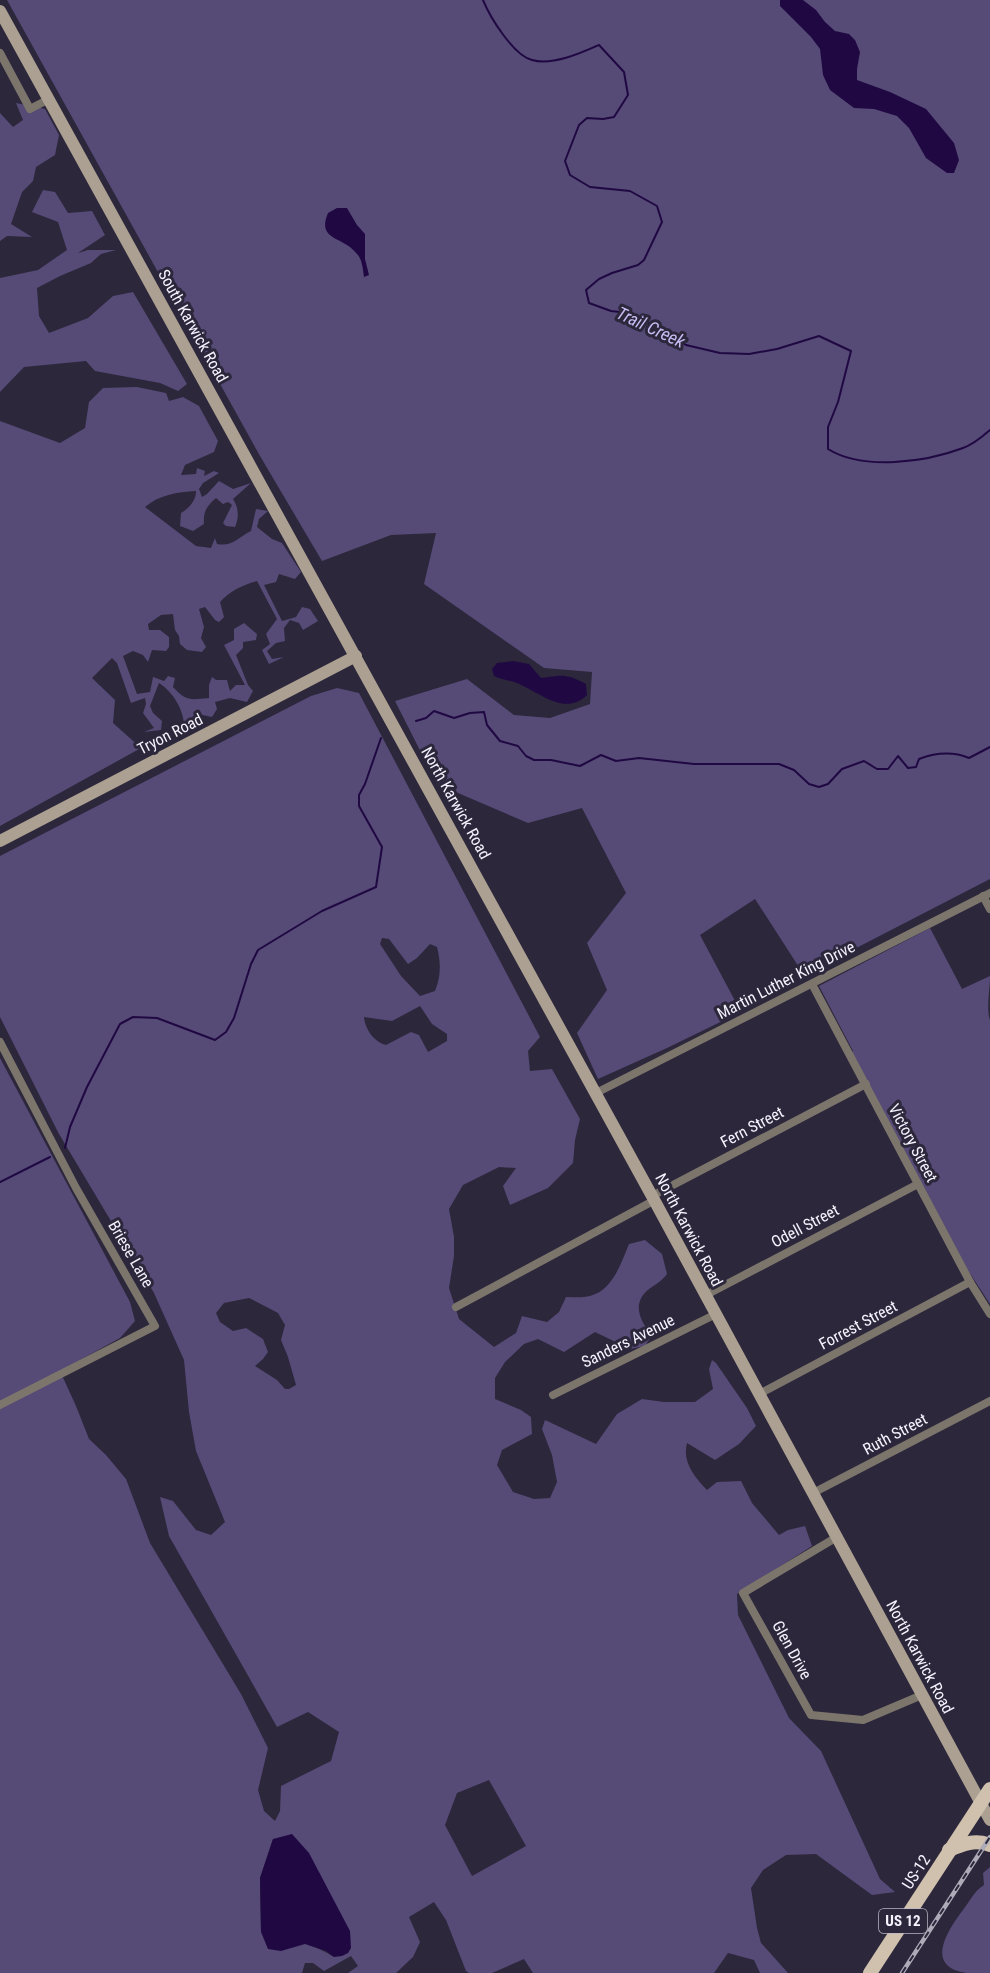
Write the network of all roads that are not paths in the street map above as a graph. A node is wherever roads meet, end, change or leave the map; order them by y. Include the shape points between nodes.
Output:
1 (0, 11) edge
2 (0, 53) edge
3 (49, 99) junction
4 (356, 656) junction
5 (0, 841) edge
6 (986, 895) edge
7 (990, 909) edge
8 (812, 984) junction
9 (0, 1042) edge
10 (866, 1084) junction
11 (596, 1093) junction
12 (918, 1184) junction
13 (653, 1198) junction
14 (970, 1282) junction
15 (706, 1295) junction
16 (456, 1307) dead end
17 (716, 1314) junction
18 (990, 1314) edge
19 (759, 1394) junction
20 (554, 1395) dead end
21 (990, 1401) edge
22 (0, 1405) edge
23 (813, 1493) junction
24 (837, 1538) junction
25 (922, 1695) junction
26 (990, 1789) edge
27 (981, 1803) junction
28 (990, 1820) edge
29 (990, 1845) edge
30 (949, 1850) junction
31 (870, 1973) edge

1 - 3 street, South Karwick Road
2 - 3 street via 30,109
3 - 4 street, South Karwick Road
4 - 5 street, Tryon Road
4 - 11 street, North Karwick Road
6 - 7 street
6 - 8 street, Martin Luther King Drive
8 - 10 street, Victory Street
8 - 11 street, Martin Luther King Drive
9 - 22 street, Briese Lane via 76,1188 155,1326
10 - 12 street, Victory Street
10 - 13 street, Fern Street
11 - 13 street, North Karwick Road
12 - 14 street, Victory Street
12 - 15 street, Odell Street
13 - 15 street, North Karwick Road
13 - 16 street, Fern Street
14 - 18 street, Victory Street
14 - 19 street, Forrest Street
15 - 17 street, North Karwick Road
17 - 19 street, North Karwick Road
17 - 20 street, Sanders Avenue
19 - 23 street, North Karwick Road
21 - 23 street, Ruth Street
23 - 24 street, North Karwick Road
24 - 25 street, North Karwick Road
24 - 25 street, Glen Drive via 743,1593 811,1714 863,1720
25 - 27 street, North Karwick Road
26 - 27 main road, US-12 / US 12
27 - 28 street, North Karwick Road
27 - 30 main road, US-12 / US 12
29 - 30 main road via 973,1842
30 - 31 main road, US-12 / US 12

